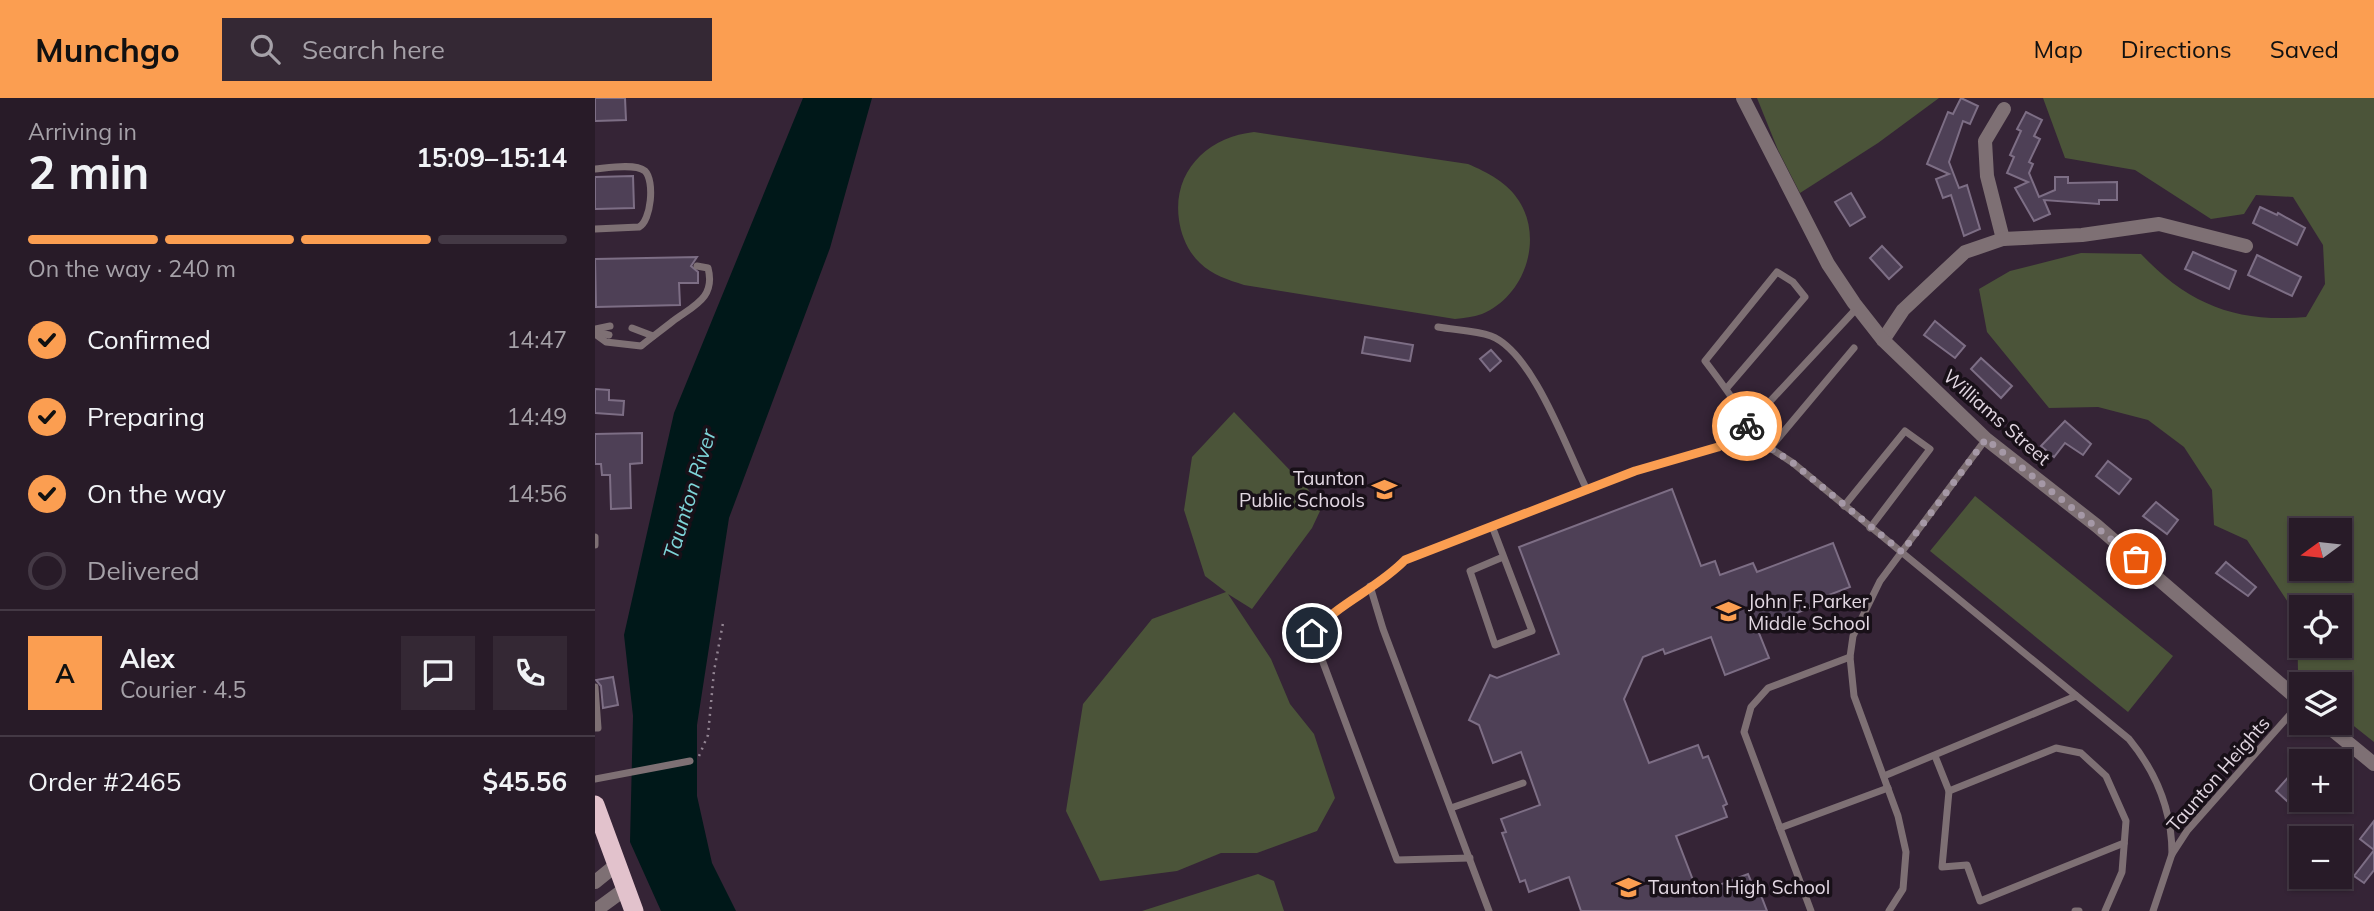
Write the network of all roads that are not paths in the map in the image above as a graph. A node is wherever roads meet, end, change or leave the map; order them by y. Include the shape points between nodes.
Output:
1 (1743, 98) edge
2 (2004, 109) dead end
3 (595, 169) edge
4 (595, 229) edge
5 (2003, 239) junction
6 (2246, 246) dead end
7 (697, 266) dead end
8 (1857, 308) junction
9 (1438, 327) dead end
10 (609, 331) dead end
11 (595, 332) edge
12 (631, 333) dead end
13 (653, 336) junction
14 (1883, 340) junction
15 (1854, 348) dead end
16 (1726, 389) junction
17 (1749, 424) junction
18 (1986, 439) junction
19 (1770, 448) junction
20 (1587, 490) junction
21 (1844, 506) junction
22 (1492, 526) junction
23 (1870, 528) junction
24 (595, 537) edge
25 (595, 545) edge
26 (1902, 552) junction
27 (1503, 557) junction
28 (1370, 586) junction
29 (1850, 657) junction
30 (595, 687) edge
31 (2289, 692) edge
32 (2076, 696) junction
33 (2289, 716) edge
34 (595, 728) edge
35 (2338, 735) edge
36 (1935, 756) junction
37 (690, 761) road end
38 (2374, 765) edge
39 (1884, 776) junction
40 (595, 779) edge
41 (1523, 783) dead end
42 (1888, 788) junction
43 (1949, 791) junction
44 (595, 805) edge
45 (1451, 808) junction
46 (1780, 828) junction
47 (2124, 843) junction
48 (2172, 853) junction
49 (1470, 858) junction
50 (616, 865) junction
51 (595, 882) edge
52 (625, 888) junction
53 (595, 911) edge
54 (634, 911) edge
55 (1489, 911) edge
56 (1811, 911) edge
57 (1889, 911) edge
58 (2105, 911) edge
59 (2153, 911) edge

1 - 8 street, Williams Street via 1805,223
2 - 5 street via 1985,141 1987,176
3 - 4 lane via 645,171 650,213 639,227
5 - 6 street via 2083,235 2159,224
5 - 14 street via 1965,252 1903,310
7 - 13 lane via 708,268 711,280 704,298
8 - 14 street, Williams Street
8 - 17 lane
9 - 20 lane via 1492,336 1517,354
10 - 11 lane
11 - 13 lane via 606,342 641,345
12 - 13 lane
14 - 18 street, Williams Street
15 - 19 lane
16 - 16 lane via 1705,361 1777,272 1805,297
16 - 17 lane
17 - 19 lane
17 - 20 lane via 1718,447
18 - 26 lane
18 - 31 street, Williams Street via 2107,534
19 - 21 lane
20 - 22 lane
21 - 23 lane
21 - 23 lane via 1905,431 1930,449
22 - 27 lane
22 - 28 lane via 1405,560
23 - 26 lane
24 - 25 lane
26 - 29 lane via 1865,608
26 - 32 lane
27 - 27 lane via 1532,631 1496,645 1470,571
28 - 45 lane
28 - 49 lane via 1312,633 1397,860
29 - 39 lane via 1854,696
29 - 46 lane via 1768,688 1751,707 1744,732
30 - 34 lane
32 - 36 lane
32 - 48 lane via 2110,720 2145,758 2165,803
33 - 48 lane, Taunton Heights
35 - 38 street
36 - 39 lane
36 - 43 lane
37 - 40 lane
39 - 42 lane
41 - 45 lane
42 - 46 lane
42 - 57 lane via 1906,852 1903,889
43 - 47 lane via 2056,748 2081,752 2106,776 2126,821
43 - 47 lane via 1942,867 1967,865 1980,901
44 - 50 highway
45 - 49 lane
46 - 56 lane
47 - 58 lane via 2122,872
48 - 59 lane, Taunton Heights
49 - 55 lane
50 - 51 street
50 - 52 highway
52 - 53 street
52 - 54 highway

